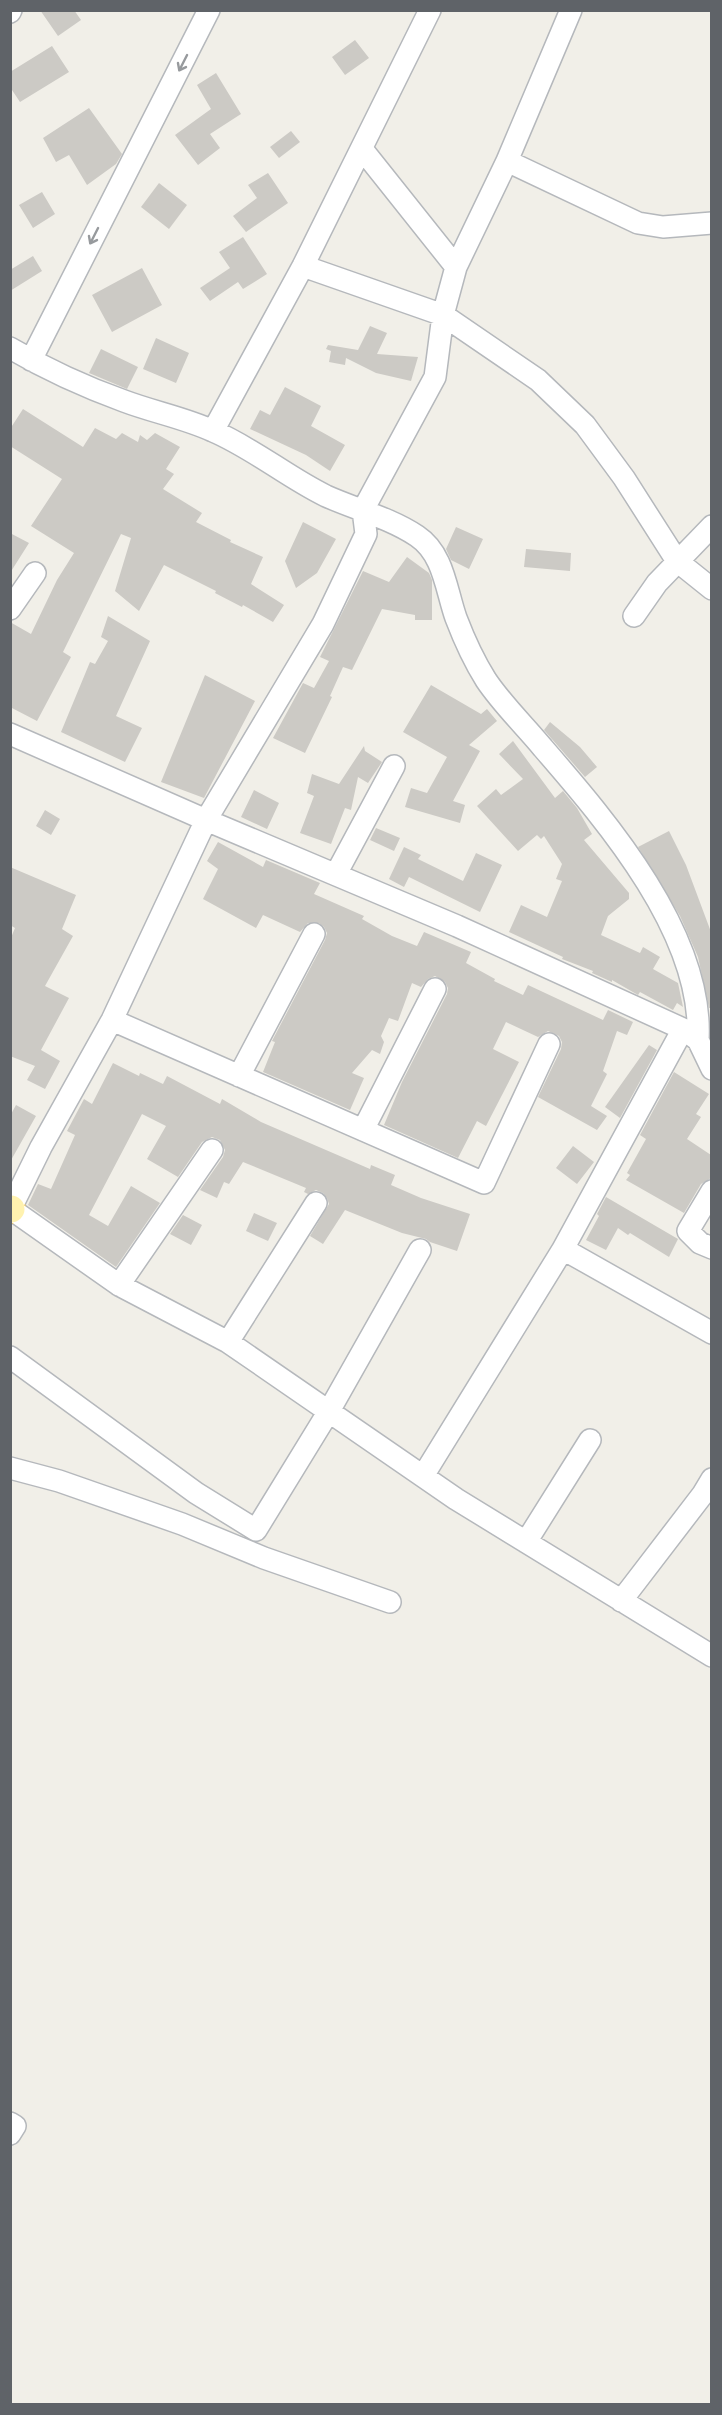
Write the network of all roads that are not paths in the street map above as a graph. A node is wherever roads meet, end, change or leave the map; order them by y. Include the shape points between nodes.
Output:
1 (209, 10) edge
2 (430, 10) edge
3 (571, 10) edge
4 (362, 149) junction
5 (507, 162) junction
6 (711, 223) edge
7 (303, 266) junction
8 (456, 267) junction
9 (442, 315) junction
10 (10, 348) edge
11 (31, 360) junction
12 (213, 431) junction
13 (363, 510) junction
14 (711, 526) edge
15 (677, 561) junction
16 (35, 573) dead end
17 (711, 589) edge
18 (10, 609) edge
19 (634, 616) dead end
20 (10, 734) edge
21 (394, 766) dead end
22 (206, 820) junction
23 (336, 874) junction
24 (314, 934) dead end
25 (435, 989) dead end
26 (111, 1020) junction
27 (691, 1035) junction
28 (549, 1044) dead end
29 (711, 1069) edge
30 (238, 1076) junction
31 (363, 1130) junction
32 (212, 1150) dead end
33 (711, 1191) edge
34 (316, 1203) dead end
35 (11, 1209) edge
36 (711, 1248) edge
37 (563, 1249) junction
38 (420, 1251) dead end
39 (119, 1285) junction
40 (711, 1334) edge
41 (228, 1342) junction
42 (10, 1357) edge
43 (329, 1411) junction
44 (590, 1440) dead end
45 (10, 1467) edge
46 (423, 1476) junction
47 (711, 1479) edge
48 (526, 1542) junction
49 (621, 1601) junction
50 (390, 1602) dead end
51 (711, 1656) edge
52 (10, 2123) edge
53 (10, 2134) edge

1 -> 11 street
2 - 4 street
3 - 5 street
4 - 7 street
4 - 8 street
5 - 6 street via 638,223 663,227
5 - 8 street
7 - 9 street
7 - 12 street
8 - 9 street
9 - 13 street via 435,377
9 - 15 street via 520,366 570,409 624,478
10 - 11 street
11 - 12 street via 122,401
12 - 13 street via 326,495
13 - 22 street via 366,534 323,624
13 - 27 street via 416,535 430,548 441,567 461,629 486,680 616,836 641,873 684,956 700,1017
14 - 15 street
15 - 17 street
15 - 19 street via 645,597
16 - 18 street
20 - 22 street
21 - 23 street
22 - 23 street
22 - 26 street
23 - 27 street
24 - 30 street
25 - 31 street
26 - 30 street
26 - 35 street
27 - 29 street
27 - 37 street
28 - 31 street via 484,1183
30 - 31 street
32 - 39 street
33 - 36 street via 688,1231
34 - 41 street
35 - 39 street
37 - 40 street
37 - 46 street
38 - 43 street
39 - 41 street
41 - 43 street
42 - 43 street via 196,1493 256,1530
43 - 46 street
44 - 48 street
45 - 50 street via 182,1524 264,1558
46 - 48 street
47 - 49 street
48 - 49 street
49 - 51 street
52 - 53 street via 15,2126

